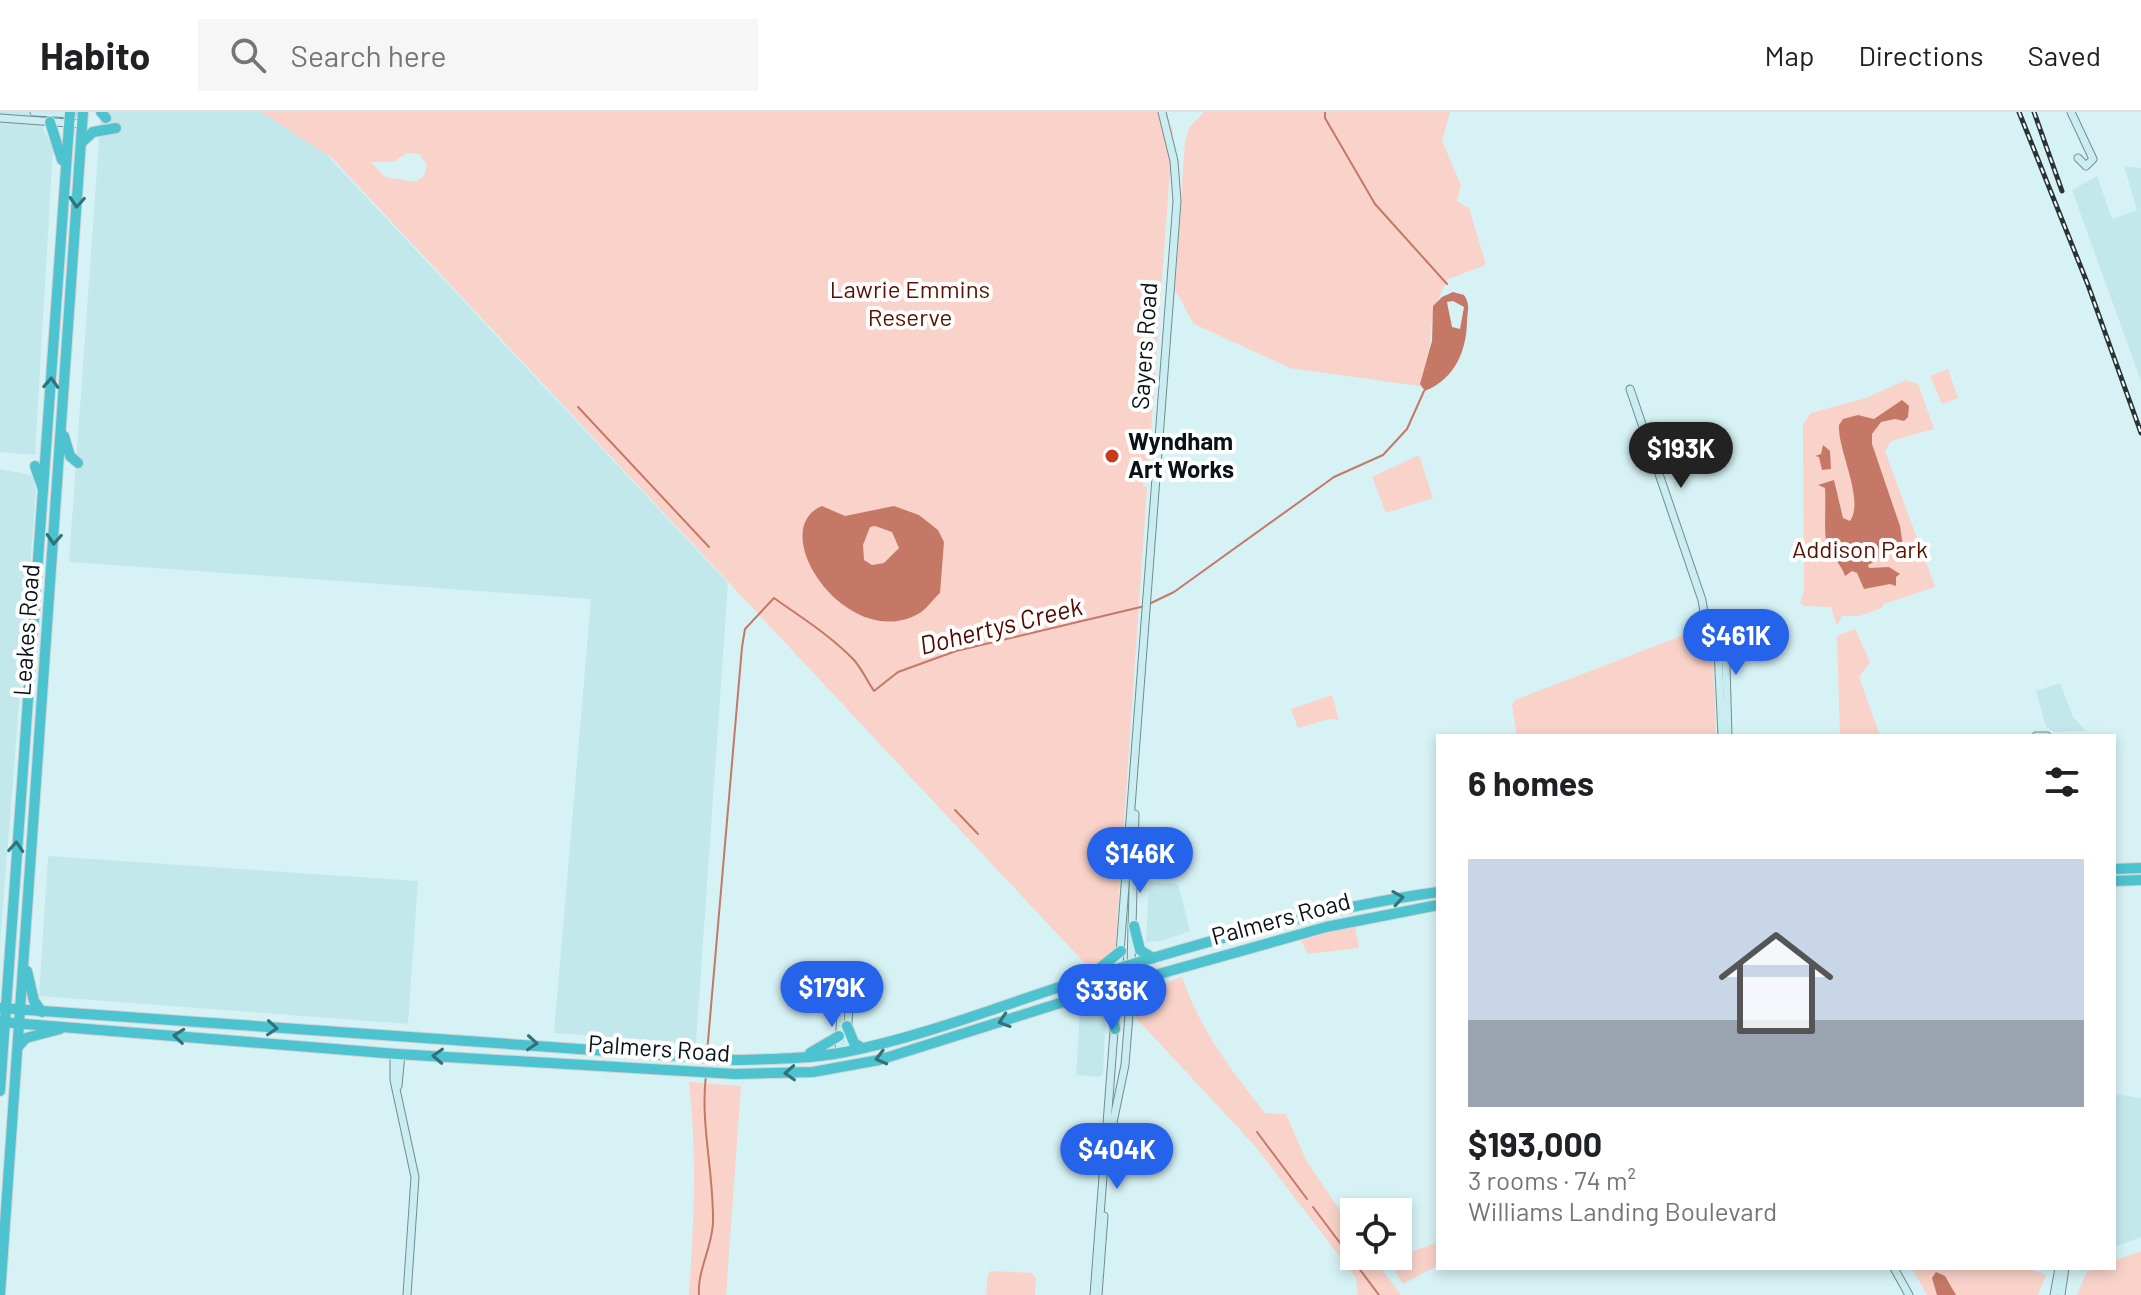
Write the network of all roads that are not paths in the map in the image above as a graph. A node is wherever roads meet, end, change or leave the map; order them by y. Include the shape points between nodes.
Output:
1 (34, 112) edge
2 (1162, 112) edge
3 (2069, 112) edge
4 (69, 117) edge
5 (83, 117) edge
6 (0, 118) edge
7 (50, 122) junction
8 (116, 128) dead end
9 (81, 143) junction
10 (2091, 151) junction
11 (2078, 158) junction
12 (65, 174) junction
13 (1630, 389) dead end
14 (62, 431) junction
15 (78, 463) dead end
16 (35, 466) dead end
17 (44, 495) junction
18 (1710, 621) junction
19 (1722, 734) edge
20 (1728, 734) edge
21 (1134, 776) junction
22 (2141, 868) edge
23 (2116, 869) edge
24 (2141, 880) edge
25 (2116, 881) edge
26 (1436, 892) edge
27 (1436, 905) edge
28 (1134, 926) junction
29 (1121, 951) junction
30 (24, 957) junction
31 (1153, 958) junction
32 (1132, 964) junction
33 (1121, 968) junction
34 (1166, 971) junction
35 (1083, 980) junction
36 (1132, 981) junction
37 (1119, 985) junction
38 (4, 990) edge
39 (1095, 992) junction
40 (1130, 1002) junction
41 (3, 1009) edge
42 (20, 1010) junction
43 (42, 1012) junction
44 (3, 1022) edge
45 (19, 1023) junction
46 (70, 1026) junction
47 (847, 1026) junction
48 (1115, 1029) junction
49 (839, 1036) junction
50 (398, 1037) junction
51 (18, 1047) junction
52 (862, 1048) junction
53 (842, 1052) junction
54 (397, 1054) junction
55 (797, 1058) junction
56 (844, 1067) junction
57 (1, 1068) edge
58 (0, 1091) edge
59 (1100, 1230) junction
60 (1895, 1270) edge
61 (2061, 1270) edge
62 (2062, 1270) edge
63 (1096, 1294) edge
64 (0, 1295) edge
65 (407, 1295) edge
66 (1909, 1295) edge
67 (2054, 1295) edge
68 (2061, 1295) edge

1 - 4 main road
2 - 21 main road, Sayers Road via 1177,201
3 - 10 main road
3 - 11 main road
4 - 5 main road
4 - 7 main road
4 - 12 highway, Leakes Road
5 - 9 highway, Leakes Road
6 - 7 main road
7 - 12 highway
8 - 9 highway via 93,132
9 -> 14 highway, Leakes Road
10 - 11 main road
10 - 11 main road via 2089,165
17 -> 12 highway, Leakes Road
13 - 18 main road
14 - 15 highway via 70,456
14 -> 30 highway, Leakes Road
16 - 17 highway
38 -> 17 highway, Leakes Road
18 - 19 main road via 1720,660
18 - 20 main road via 1726,665
21 - 28 main road, Sayers Road
21 - 29 main road, Sayers Road
22 - 23 highway
24 - 25 highway
31 -> 26 highway, Palmers Road via 1330,910
27 - 34 highway, Palmers Road via 1326,927
28 - 31 highway via 1140,950
28 - 32 main road, Sayers Road
29 - 33 main road, Sayers Road
29 - 35 highway
30 - 42 highway, Leakes Road
30 - 43 highway
31 - 32 highway, Palmers Road
32 - 33 highway, Palmers Road
32 - 36 main road, Sayers Road
33 - 35 highway, Palmers Road
33 - 37 main road, Sayers Road
34 - 36 highway, Palmers Road
34 - 40 highway
35 - 52 highway, Palmers Road
36 - 37 highway, Palmers Road
36 - 40 main road, Sayers Road
37 - 39 highway, Palmers Road
37 - 48 main road, Sayers Road
38 - 41 highway, Leakes Road
39 - 48 highway via 1110,1004
39 -> 56 highway, Palmers Road
40 - 59 main road, Sayers Road
41 - 42 highway, Palmers Road
41 - 44 highway, Leakes Road
42 - 43 highway, Palmers Road
42 - 45 highway, Leakes Road
43 -> 50 highway, Palmers Road
44 - 45 highway, Palmers Road
44 - 57 highway, Leakes Road
45 - 46 highway, Palmers Road
45 - 51 highway, Leakes Road
46 - 51 highway via 26,1038
54 -> 46 highway, Palmers Road
47 - 49 main road via 849,1008 841,1008
47 - 52 highway
47 - 53 main road
48 - 59 main road, Sayers Road
49 - 53 main road
49 - 55 highway
50 - 54 highway
50 -> 55 highway, Palmers Road via 735,1060
51 - 64 highway, Leakes Road
52 - 53 highway, Palmers Road
53 - 55 highway, Palmers Road
53 - 56 highway
56 -> 54 highway, Palmers Road via 735,1074
54 - 65 main road via 397,1093 415,1173
57 - 58 highway, Leakes Road
59 - 63 main road, Sayers Road
60 - 66 main road
61 - 67 main road
62 - 68 main road

